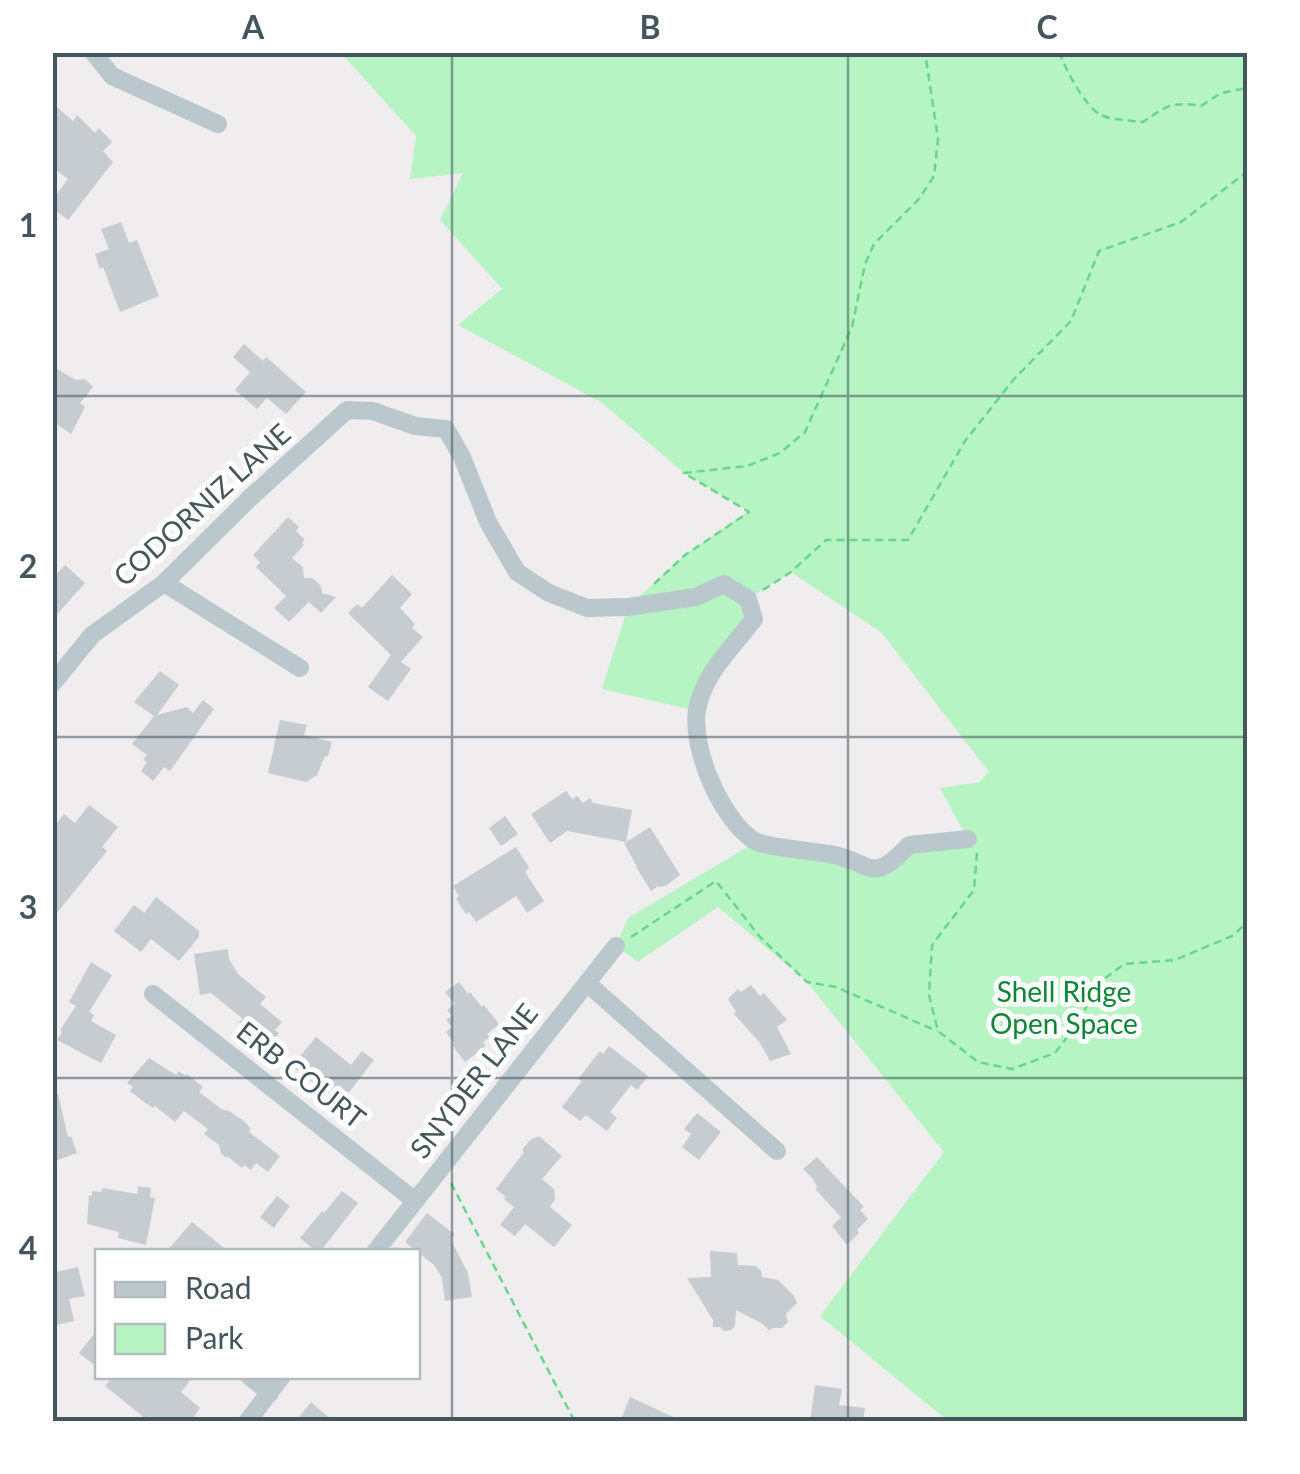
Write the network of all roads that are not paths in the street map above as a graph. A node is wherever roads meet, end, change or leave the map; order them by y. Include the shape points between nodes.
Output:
1 (93, 52) edge
2 (218, 124) dead end
3 (164, 583) junction
4 (300, 668) dead end
5 (52, 684) edge
6 (968, 839) road end
7 (616, 946) road end
8 (587, 983) junction
9 (153, 994) dead end
10 (778, 1152) dead end
11 (414, 1200) junction
12 (378, 1249) edge
13 (253, 1379) edge
14 (280, 1379) edge
15 (270, 1393) junction
16 (247, 1422) edge

1 - 2 street via 112,76
3 - 4 street
3 - 5 street, CODORNIZ LANE via 92,635
3 - 6 street, CODORNIZ LANE via 348,410 446,429 516,572 549,593 587,608 628,607 696,597 724,584 748,600 754,619 708,676 697,711 707,772 731,819 756,842 838,855 870,870 891,865 909,845
7 - 8 street, SNYDER LANE
8 - 10 street
8 - 11 street, SNYDER LANE
9 - 11 street, ERB COURT
11 - 12 street, SNYDER LANE
13 - 15 street
14 - 15 street
15 - 16 street

